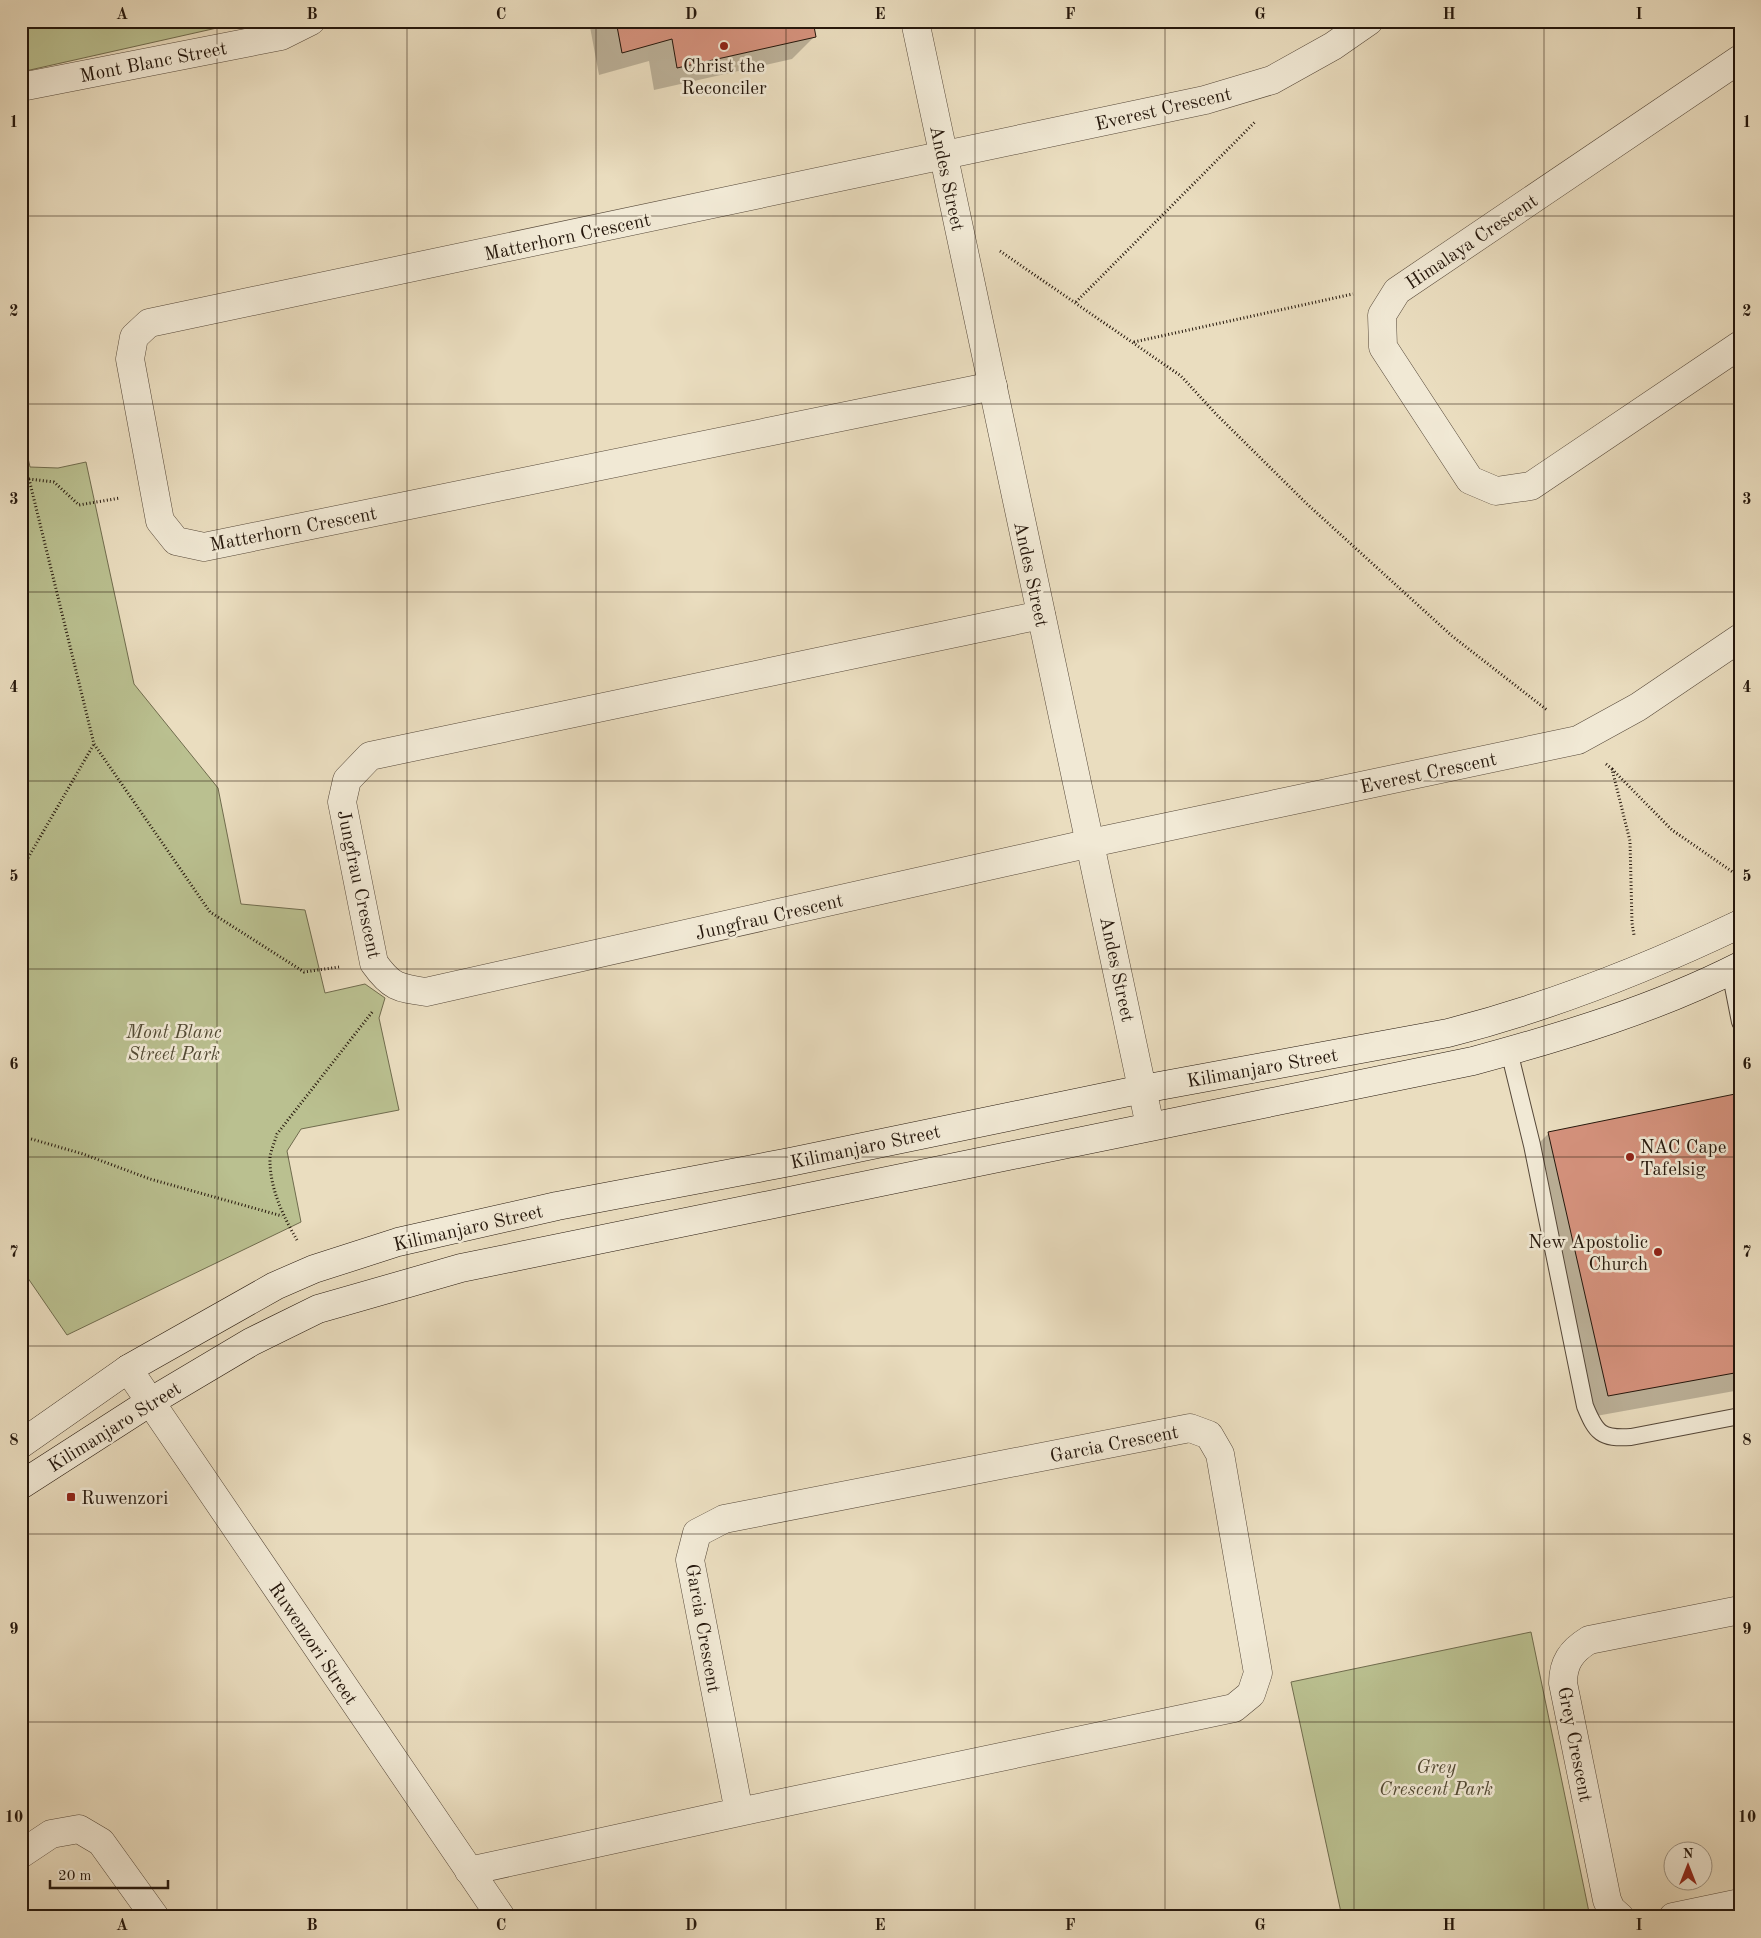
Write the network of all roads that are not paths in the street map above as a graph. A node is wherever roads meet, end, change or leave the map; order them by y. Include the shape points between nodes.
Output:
1 (311, 21) edge
2 (915, 21) edge
3 (1369, 21) edge
4 (1740, 59) edge
5 (21, 87) edge
6 (943, 157) junction
7 (1740, 345) edge
8 (993, 386) junction
9 (1041, 615) junction
10 (1740, 638) edge
11 (1091, 843) junction
12 (1740, 924) edge
13 (1735, 968) edge
14 (1740, 1022) edge
15 (1510, 1051) junction
16 (1143, 1089) junction
17 (1150, 1126) junction
18 (128, 1369) junction
19 (150, 1402) junction
20 (1740, 1416) edge
21 (21, 1444) edge
22 (21, 1485) edge
23 (1740, 1610) edge
24 (739, 1812) junction
25 (21, 1854) edge
26 (469, 1871) junction
27 (1740, 1903) edge
28 (155, 1917) edge
29 (501, 1917) edge
30 (1620, 1917) edge
31 (1673, 1917) edge

1 - 5 street, Mont Blanc Street via 281,36
2 - 6 street, Andes Street
3 - 6 street, Everest Crescent via 1334,46 1272,80 1205,100
4 - 7 street, Himalaya Crescent via 1397,291 1382,315 1383,347 1470,480 1496,491 1531,486
6 - 8 street, Andes Street
6 - 8 street, Matterhorn Crescent via 149,323 134,337 130,359 160,521 176,542 204,547
8 - 9 street, Andes Street
9 - 11 street, Andes Street
9 - 11 street, Jungfrau Crescent via 370,756 347,780 342,802 381,972 405,989 426,992
10 - 11 street, Everest Crescent via 1638,707 1578,740
11 - 16 street, Andes Street
12 - 16 street, Kilimanjaro Street via 1583,992 1494,1021 1448,1033
13 - 14 lane
13 - 15 street, Kilimanjaro Street via 1604,1023
15 - 17 street, Kilimanjaro Street
15 - 20 lane via 1585,1406 1592,1423 1601,1434 1631,1438
16 - 17 street, Andes Street
16 - 18 street, Kilimanjaro Street via 557,1206 398,1242 314,1269 275,1286
17 - 19 street, Kilimanjaro Street via 443,1272 318,1309 252,1342
18 - 19 street, Ruwenzori Street
18 - 21 street, Kilimanjaro Street
19 - 22 street, Kilimanjaro Street
19 - 26 street, Ruwenzori Street
23 - 30 street, Grey Crescent via 1588,1640 1565,1664 1563,1683 1608,1900
24 - 24 street, Garcia Crescent via 1234,1708 1251,1694 1258,1673 1220,1454 1209,1435 1190,1428 724,1520 697,1533 690,1560
24 - 26 street, Garcia Crescent
25 - 28 street via 51,1834 79,1828 102,1842
26 - 29 street, Ruwenzori Street
27 - 31 street

